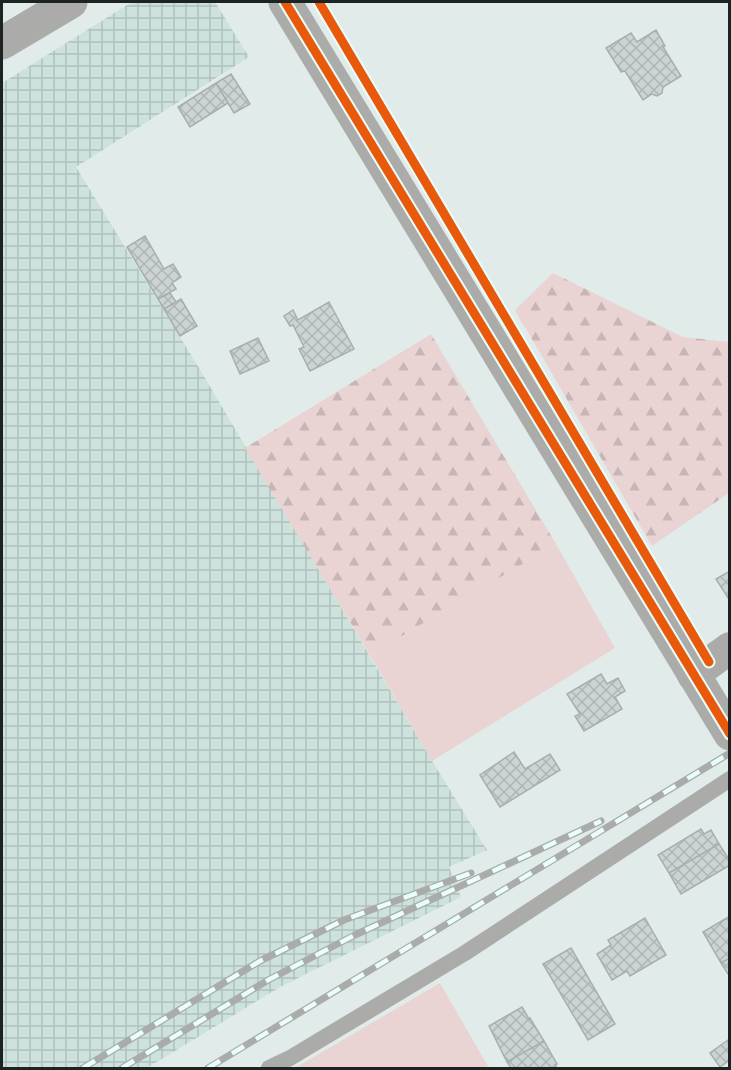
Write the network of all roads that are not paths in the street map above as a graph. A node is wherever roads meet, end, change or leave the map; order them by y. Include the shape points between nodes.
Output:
1 (71, 2) edge
2 (285, 2) edge
3 (2, 43) edge
4 (729, 648) edge
5 (693, 675) junction
6 (729, 734) edge
7 (729, 779) edge
8 (269, 1068) edge

1 - 3 street
2 - 5 street
4 - 5 street
5 - 6 street
7 - 8 lane via 465,953

